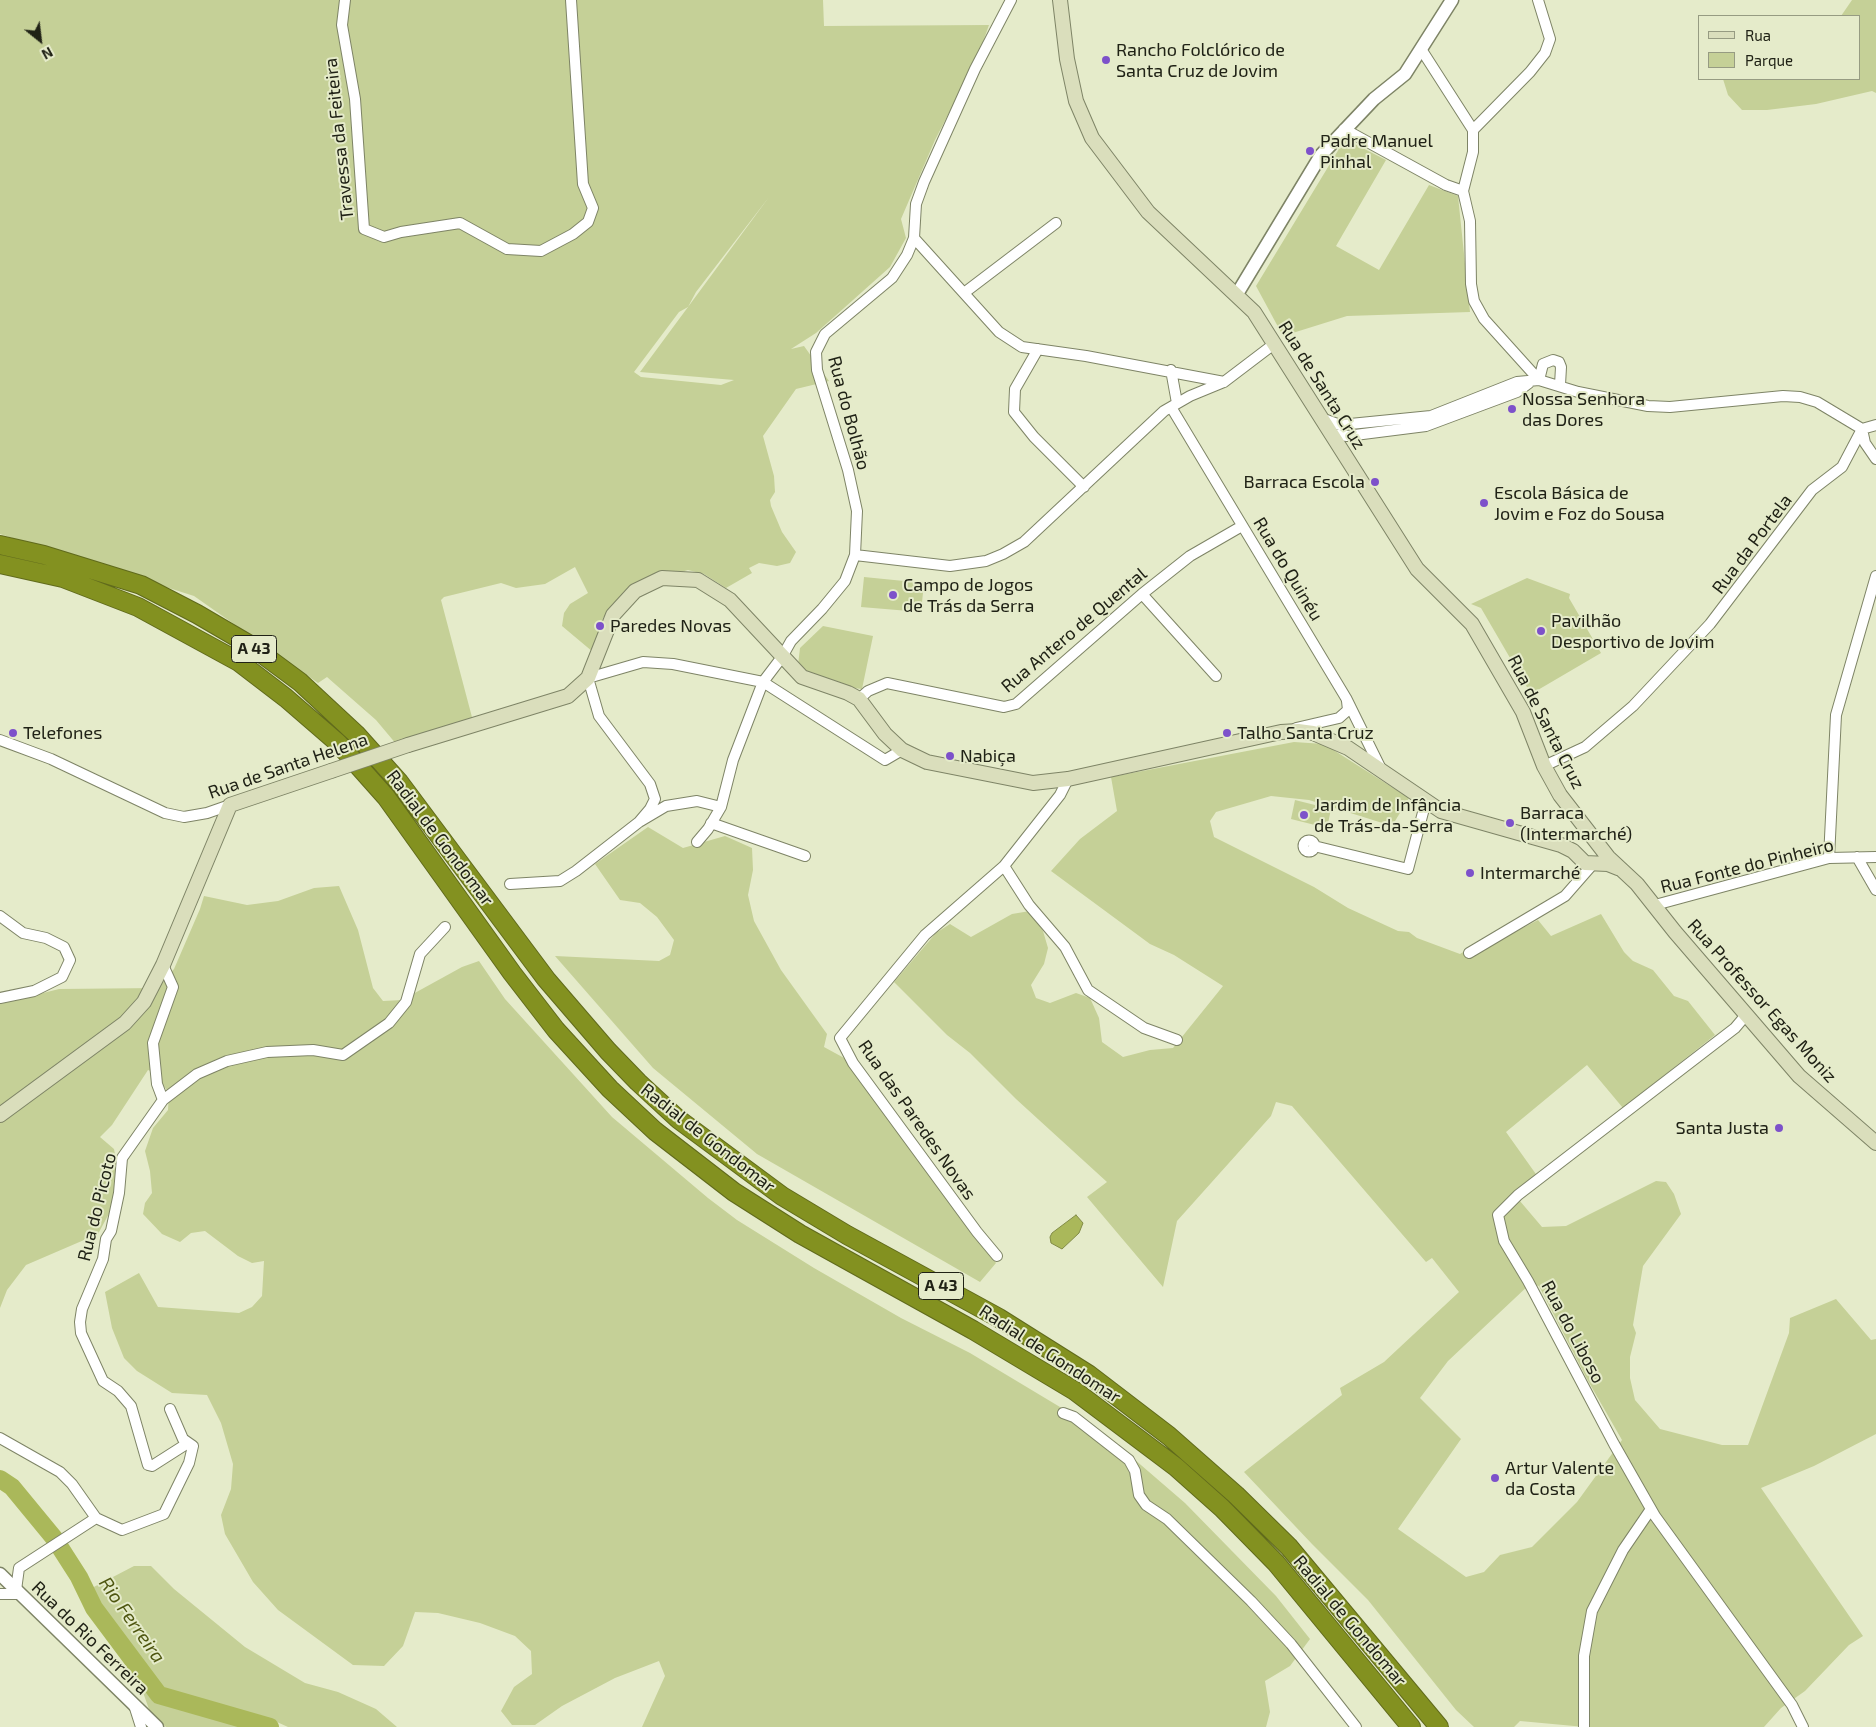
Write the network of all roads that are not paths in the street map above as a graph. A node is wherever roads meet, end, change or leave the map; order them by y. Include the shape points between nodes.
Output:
1 (345, 0) edge
2 (571, 0) edge
3 (1011, 0) edge
4 (1060, 0) edge
5 (1452, 0) edge
6 (1538, 0) edge
7 (1421, 49) junction
8 (1344, 129) junction
9 (1473, 130) junction
10 (1463, 191) junction
11 (1056, 223) dead end
12 (914, 238) junction
13 (964, 293) junction
14 (1237, 294) junction
15 (1274, 344) junction
16 (1038, 349) junction
17 (1171, 370) junction
18 (1534, 381) junction
19 (1224, 382) junction
20 (1560, 385) junction
21 (1174, 405) junction
22 (1320, 417) junction
23 (1351, 424) junction
24 (1876, 425) edge
25 (1862, 429) junction
26 (1360, 434) junction
27 (1334, 437) junction
28 (1876, 459) edge
29 (1349, 463) junction
30 (1084, 487) junction
31 (1242, 526) junction
32 (0, 546) edge
33 (855, 555) junction
34 (0, 564) edge
35 (1876, 576) edge
36 (1142, 594) junction
37 (782, 657) junction
38 (1216, 676) dead end
39 (588, 678) junction
40 (763, 682) junction
41 (1346, 698) junction
42 (859, 699) junction
43 (1327, 721) junction
44 (1281, 732) junction
45 (1319, 736) junction
46 (0, 740) edge
47 (902, 750) junction
48 (1544, 766) junction
49 (1386, 774) junction
50 (1068, 779) junction
51 (1426, 801) junction
52 (230, 805) junction
53 (720, 807) junction
54 (1580, 821) junction
55 (639, 822) junction
56 (711, 823) junction
57 (697, 842) dead end
58 (1582, 842) junction
59 (1561, 844) junction
60 (1600, 845) junction
61 (1314, 846) dead end
62 (806, 856) dead end
63 (1876, 857) edge
64 (1579, 858) junction
65 (1829, 858) junction
66 (1857, 858) junction
67 (1592, 864) junction
68 (1004, 866) junction
69 (1629, 875) junction
70 (1579, 880) junction
71 (510, 884) dead end
72 (1876, 890) edge
73 (1655, 905) junction
74 (0, 916) edge
75 (445, 927) dead end
76 (1469, 954) dead end
77 (163, 965) junction
78 (0, 998) edge
79 (1746, 1015) junction
80 (1177, 1040) dead end
81 (163, 1100) junction
82 (0, 1115) edge
83 (1875, 1142) edge
84 (997, 1256) dead end
85 (170, 1409) dead end
86 (1063, 1413) dead end
87 (0, 1438) edge
88 (188, 1443) junction
89 (1651, 1509) junction
90 (96, 1518) junction
91 (0, 1574) edge
92 (18, 1592) junction
93 (0, 1594) edge
94 (134, 1705) junction
95 (141, 1727) edge
96 (157, 1727) edge
97 (1356, 1727) edge
98 (1411, 1727) edge
99 (1439, 1727) edge
100 (1584, 1727) edge
101 (1803, 1727) edge

1 - 2 street, Travessa da Feiteira via 342,25 355,99 364,229 384,237 460,223 507,249 541,251 588,222 593,208 583,184
3 - 12 street, Rua do Bolhão via 924,182 916,204
4 - 14 main road, Rua de Santa Cruz via 1076,101 1092,138 1148,212
5 - 7 street
6 - 9 street via 1550,39 1545,53
7 - 8 street via 1405,74
7 - 9 street
8 - 10 street via 1446,185
8 - 14 street via 1321,155
9 - 10 street via 1473,152
10 - 18 street via 1470,221 1470,284 1474,301 1484,319
11 - 13 street
12 - 13 street
12 - 33 street, Rua do Bolhão via 907,256 892,278 825,334 816,352 817,370 848,470 856,511
13 - 16 street via 999,332 1022,347
14 - 15 main road, Rua de Santa Cruz via 1254,312
15 - 19 street
15 - 22 main road, Rua de Santa Cruz
16 - 17 street
16 - 30 street via 1015,389 1014,412
17 - 19 street
17 - 21 street, Rua do Quinéu
18 - 20 street
18 - 20 street via 1543,364 1553,360 1561,367
18 - 23 street via 1511,384 1431,416
18 - 26 street via 1517,392 1440,422
19 - 21 street
20 - 25 street via 1603,398 1670,407 1800,397 1817,402
21 - 30 street
21 - 31 street, Rua do Quinéu
22 - 23 street via 1340,425
22 - 27 main road, Rua de Santa Cruz
23 - 27 street
24 - 25 street
25 - 28 street via 1864,443
25 - 48 street, Rua da Portela via 1842,467 1812,490 1710,624 1633,706 1585,747
26 - 27 street
26 - 29 street via 1348,446
27 - 29 main road, Rua de Santa Cruz
29 - 48 main road, Rua de Santa Cruz via 1417,569 1472,624 1523,712
30 - 33 street via 1024,542 986,561 950,566
31 - 36 street, Rua Antero de Quental via 1190,556
31 - 41 street, Rua do Quinéu
32 - 99 highway, Radial de Gondomar / A 43 via 44,555 141,586 250,645 300,682 356,734 399,782 546,979 638,1082 701,1137 782,1196 999,1318 1088,1374 1169,1436 1289,1547
33 - 37 street, Rua do Bolhão via 845,581 791,641
34 - 98 highway, Radial de Gondomar / A 43 via 62,578 138,606 239,662 286,698 338,743 386,797 556,1030 610,1089 655,1131 734,1192 800,1234 973,1330 1074,1391 1176,1467 1276,1563
35 - 65 street via 1836,715
36 - 38 street
36 - 42 street, Rua Antero de Quental via 1016,704 1004,707 887,683
37 - 39 main road via 730,600 698,580 662,578 635,591 612,615
37 - 40 street, Rua do Bolhão
37 - 42 main road via 802,677
39 - 40 street via 643,662 673,664
39 - 52 main road, Rua de Santa Helena, bridge via 568,696
39 - 55 street via 599,716 650,784 655,799
40 - 47 street via 885,760
40 - 53 street, Rua do Bolhão via 733,760
41 - 43 street via 1348,705 1344,715
41 - 49 street, Rua do Quinéu
42 - 47 main road via 885,734
43 - 44 street
43 - 45 street via 1317,729
44 - 45 main road via 1298,731
44 - 50 main road
45 - 49 main road via 1348,748
46 - 52 street, Rua de Santa Helena via 51,759 165,813 184,817
47 - 50 main road via 926,762 1033,783
48 - 54 main road, Rua de Santa Cruz
49 - 51 main road
50 - 68 street, Rua das Paredes Novas via 1060,795
51 - 59 main road via 1455,816
51 - 61 street via 1408,869
52 - 77 main road
53 - 55 street via 697,801 666,806
53 - 56 street, Rua do Bolhão
54 - 58 main road via 1584,834
54 - 60 main road, Rua de Santa Cruz
55 - 71 street via 560,881
56 - 57 street, Rua do Bolhão
56 - 62 street
58 - 59 main road via 1570,846
58 - 60 main road via 1590,840
58 - 64 main road
59 - 64 main road via 1573,850
60 - 67 main road via 1600,860
60 - 69 main road, Rua Professor Egas Moniz
63 - 66 street, Rua Fonte do Pinheiro
64 - 67 main road
64 - 70 street
65 - 66 street, Rua Fonte do Pinheiro
65 - 73 street, Rua Fonte do Pinheiro
66 - 72 street
67 - 69 main road, Rua Professor Egas Moniz via 1608,864
67 - 70 street
68 - 80 street via 1029,905 1065,947 1088,990 1144,1028
68 - 84 street, Rua das Paredes Novas via 925,935 840,1038 853,1063
69 - 73 main road, Rua Professor Egas Moniz
70 - 76 street via 1565,896
73 - 79 main road, Rua Professor Egas Moniz
74 - 78 street via 23,932 64,947 70,960 62,977 34,991
75 - 81 street via 420,954 406,1002 389,1023 343,1055 312,1050 266,1052 227,1061 197,1074
77 - 81 street via 173,988 153,1044 157,1084
77 - 82 main road via 144,1002 125,1023
79 - 83 main road, Rua Professor Egas Moniz via 1799,1076
79 - 89 street, Rua do Liboso via 1735,1028 1518,1195 1498,1215 1504,1241
81 - 88 street, Rua do Picoto via 122,1158 111,1230 80,1322 81,1333 103,1381 118,1391 131,1406 148,1465 152,1466
85 - 88 street via 183,1439
86 - 97 street via 1074,1417 1129,1460 1135,1471 1139,1495 1146,1505 1167,1519 1251,1601 1291,1644
87 - 90 street via 60,1472
88 - 90 street via 193,1446 189,1463 164,1514 122,1530
89 - 100 street via 1623,1550 1592,1611 1584,1656
89 - 101 street, Rua do Liboso via 1792,1704
90 - 92 street via 19,1568
91 - 92 street, Rua do Rio Ferreira
92 - 93 street
92 - 94 street, Rua do Rio Ferreira
94 - 95 street
94 - 96 street, Rua do Rio Ferreira

